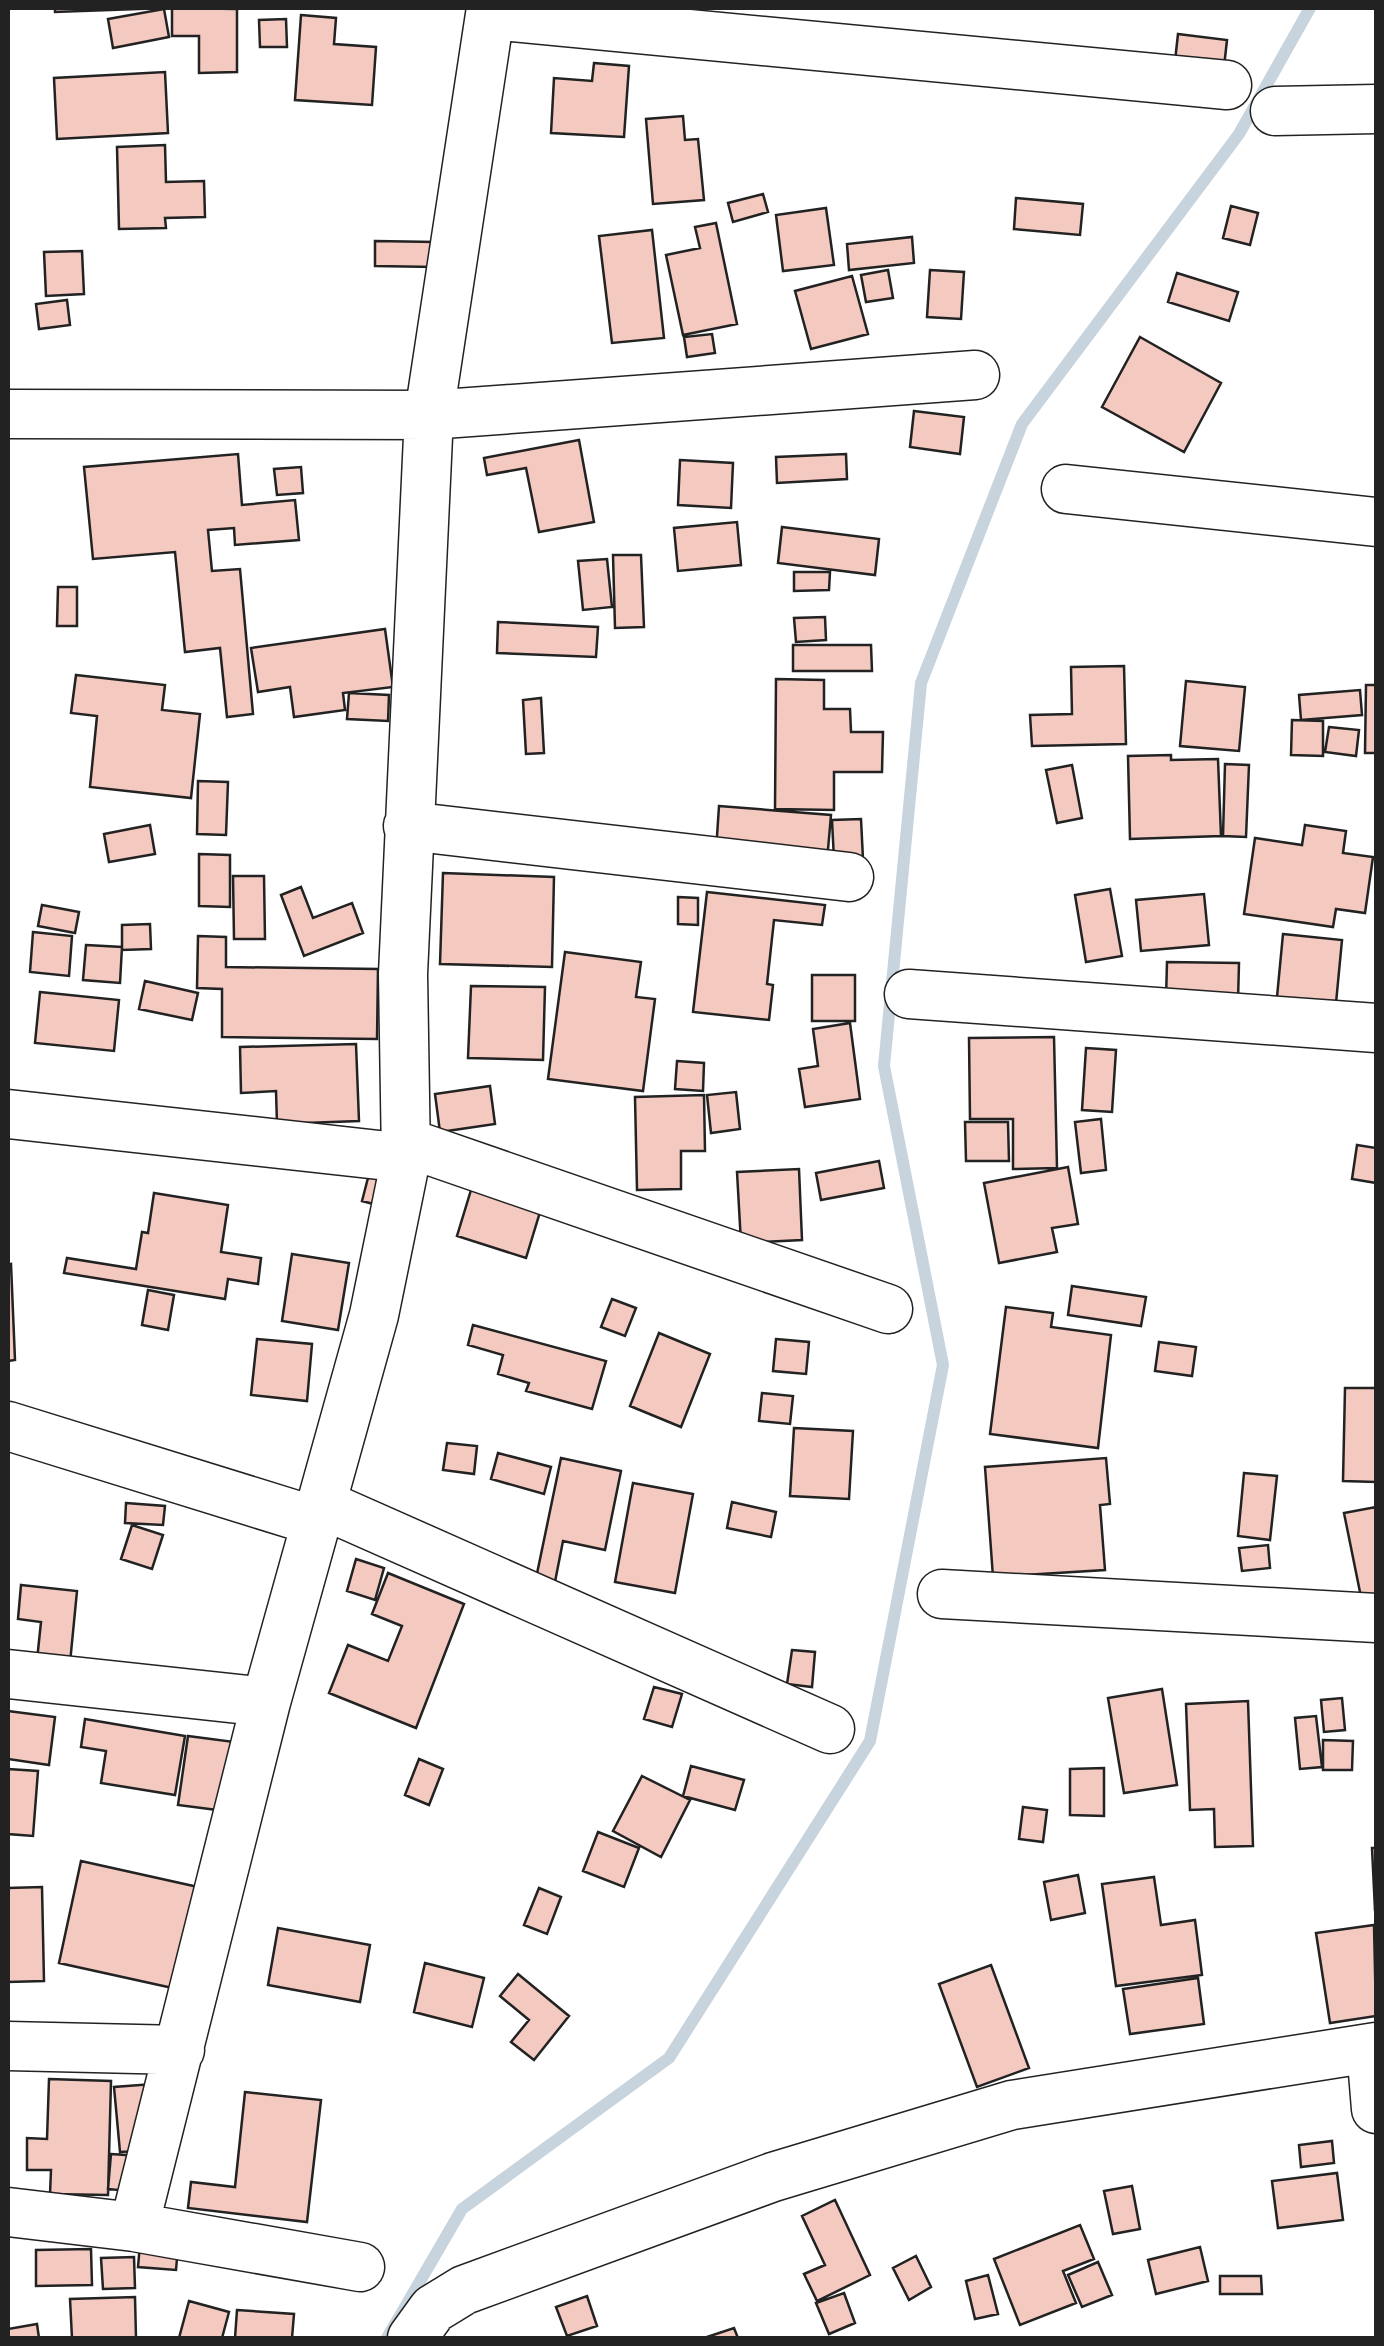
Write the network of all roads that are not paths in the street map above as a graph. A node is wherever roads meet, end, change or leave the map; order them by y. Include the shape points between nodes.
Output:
1 (490, 11) edge
2 (1227, 85) dead end
3 (1376, 108) edge
4 (1275, 112) dead end
5 (975, 375) dead end
6 (8, 414) edge
7 (429, 415) junction
8 (1066, 489) dead end
9 (1376, 522) edge
10 (408, 826) junction
11 (849, 877) dead end
12 (909, 994) dead end
13 (1376, 1028) edge
14 (8, 1114) edge
15 (406, 1150) junction
16 (888, 1309) dead end
17 (8, 1426) edge
18 (320, 1513) junction
19 (942, 1594) dead end
20 (1376, 1618) edge
21 (8, 1674) edge
22 (266, 1702) junction
23 (830, 1729) dead end
24 (8, 2046) edge
25 (1374, 2047) edge
26 (180, 2050) junction
27 (1376, 2109) edge
28 (8, 2212) edge
29 (134, 2227) junction
30 (360, 2267) dead end
31 (412, 2338) edge

1 - 2 street
1 - 7 street
3 - 4 street
5 - 7 street
6 - 7 street
7 - 10 street
8 - 9 street
10 - 11 street
10 - 15 street
12 - 13 street
14 - 15 street
15 - 16 street
15 - 18 street via 374,1316
17 - 18 street
18 - 22 street
18 - 23 street
19 - 20 street
21 - 22 street
22 - 26 street
24 - 26 street
25 - 27 street
25 - 31 street via 1012,2105 791,2172 464,2290 432,2309
26 - 29 street
28 - 29 street
29 - 30 street

